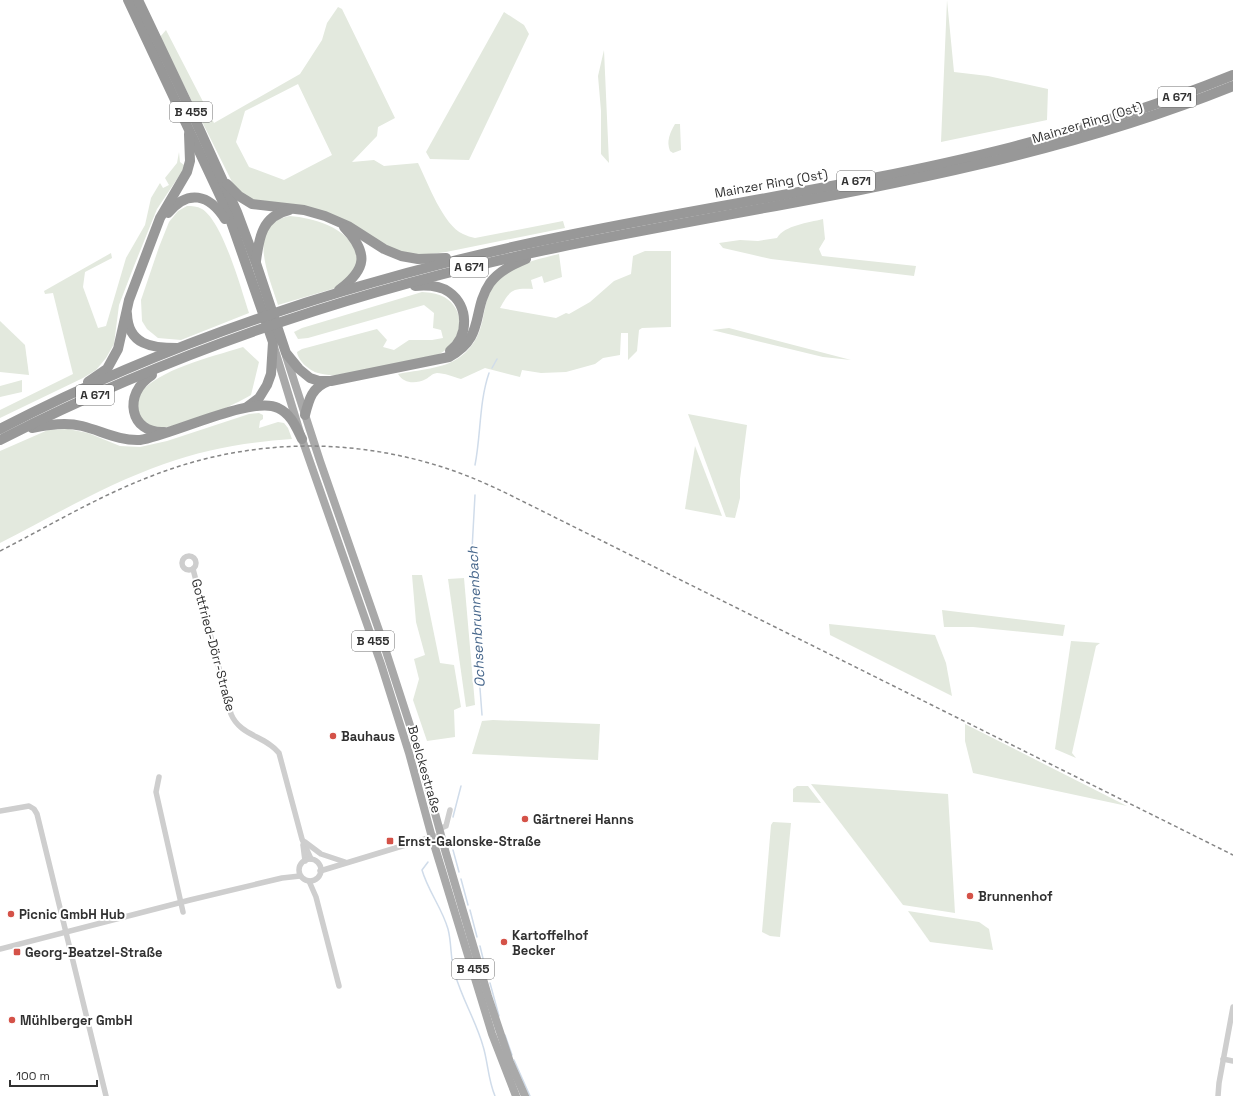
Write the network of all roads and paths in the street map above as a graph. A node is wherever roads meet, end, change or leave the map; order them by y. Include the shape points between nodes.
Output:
1 (128, 0) edge
2 (138, 0) edge
3 (1233, 74) edge
4 (1233, 86) edge
5 (189, 128) junction
6 (223, 181) junction
7 (294, 209) junction
8 (335, 220) junction
9 (156, 230) junction
10 (237, 238) junction
11 (555, 248) junction
12 (466, 258) junction
13 (256, 263) junction
14 (384, 290) junction
15 (334, 294) junction
16 (126, 309) junction
17 (251, 327) junction
18 (273, 342) junction
19 (183, 347) junction
20 (286, 353) junction
21 (180, 360) junction
22 (430, 362) junction
23 (331, 381) junction
24 (56, 402) junction
25 (247, 407) junction
26 (305, 415) junction
27 (0, 429) edge
28 (170, 432) junction
29 (11, 435) junction
30 (302, 439) junction
31 (0, 440) edge
32 (193, 569) dead end
33 (159, 777) dead end
34 (450, 810) dead end
35 (0, 811) edge
36 (440, 833) junction
37 (302, 839) junction
38 (432, 839) junction
39 (308, 860) junction
40 (346, 862) junction
41 (320, 868) junction
42 (300, 873) junction
43 (312, 880) junction
44 (182, 902) junction
45 (183, 912) dead end
46 (66, 932) junction
47 (0, 948) edge
48 (339, 986) dead end
49 (1233, 1006) edge
50 (1223, 1059) junction
51 (1233, 1061) edge
52 (106, 1096) edge
53 (516, 1096) edge
54 (525, 1096) edge
55 (1218, 1096) edge

1 - 5 highway, B 455
2 - 6 highway, B 455
3 - 12 highway, Mainzer Ring (Ost) / A 671 via 1136,112 949,162 572,234
4 - 11 highway, Mainzer Ring (Ost) / A 671 via 1138,121 1016,157 893,184
5 - 9 highway via 190,154 187,172 181,186 163,212
5 - 10 highway, B 455 via 214,180
6 - 7 highway via 238,196 252,204
6 - 13 highway, B 455
7 - 8 highway
7 - 13 highway via 275,215 266,223 260,237
8 - 12 highway via 401,256 418,259
8 - 15 highway via 354,239 360,250 361,262 356,276
9 - 10 highway via 177,203 199,197 215,205
9 - 16 highway
10 - 18 highway, B 455
11 - 14 highway, A 671 via 468,267
11 - 22 highway via 515,264 497,275 484,295 470,340 449,357
12 - 15 highway, A 671
13 - 20 highway, B 455
14 - 17 highway, A 671 via 289,320
14 - 22 highway via 416,285 435,286 448,291 458,301 464,318 461,338 447,354
15 - 17 highway, A 671 via 286,309
16 - 19 highway via 130,328 141,342 155,347
16 - 24 highway via 118,348 110,364 98,376
17 - 19 highway, A 671
17 - 21 highway, A 671
18 - 25 highway via 271,374 267,385 259,398
18 - 30 main road, B 455
19 - 24 highway, A 671
20 - 23 highway via 299,370 310,378
20 - 26 main road, B 455
21 - 28 highway via 145,380 136,389 133,400 136,416 144,426 155,431
21 - 29 highway, A 671 via 116,386
22 - 23 highway
23 - 26 highway via 312,393
24 - 27 highway, A 671
25 - 28 highway
25 - 30 highway via 267,404 279,408 292,419
26 - 36 main road, Boelckestraße / B 455 via 389,660 418,750
28 - 29 highway via 132,440 116,438 82,426 58,424
29 - 31 highway, A 671
30 - 38 main road, Boelckestraße / B 455 via 381,664
32 - 37 street, Gottfried-Dörr-Straße via 231,714 242,729 270,744 278,753
33 - 44 street via 156,792
34 - 36 street
35 - 46 street via 29,806 37,814
36 - 38 street
36 - 54 main road, Boelckestraße / B 455 via 502,1038
37 - 39 street, Gottfried-Dörr-Straße
37 - 40 street via 321,854
38 - 40 street
38 - 53 main road, Boelckestraße / B 455 via 492,1034
39 - 41 street
39 - 42 street via 301,864
40 - 41 street
41 - 43 street
42 - 43 street
42 - 44 street
43 - 48 street
44 - 45 street
44 - 46 street
46 - 47 street
46 - 52 street
49 - 50 street
50 - 51 street
50 - 55 street

